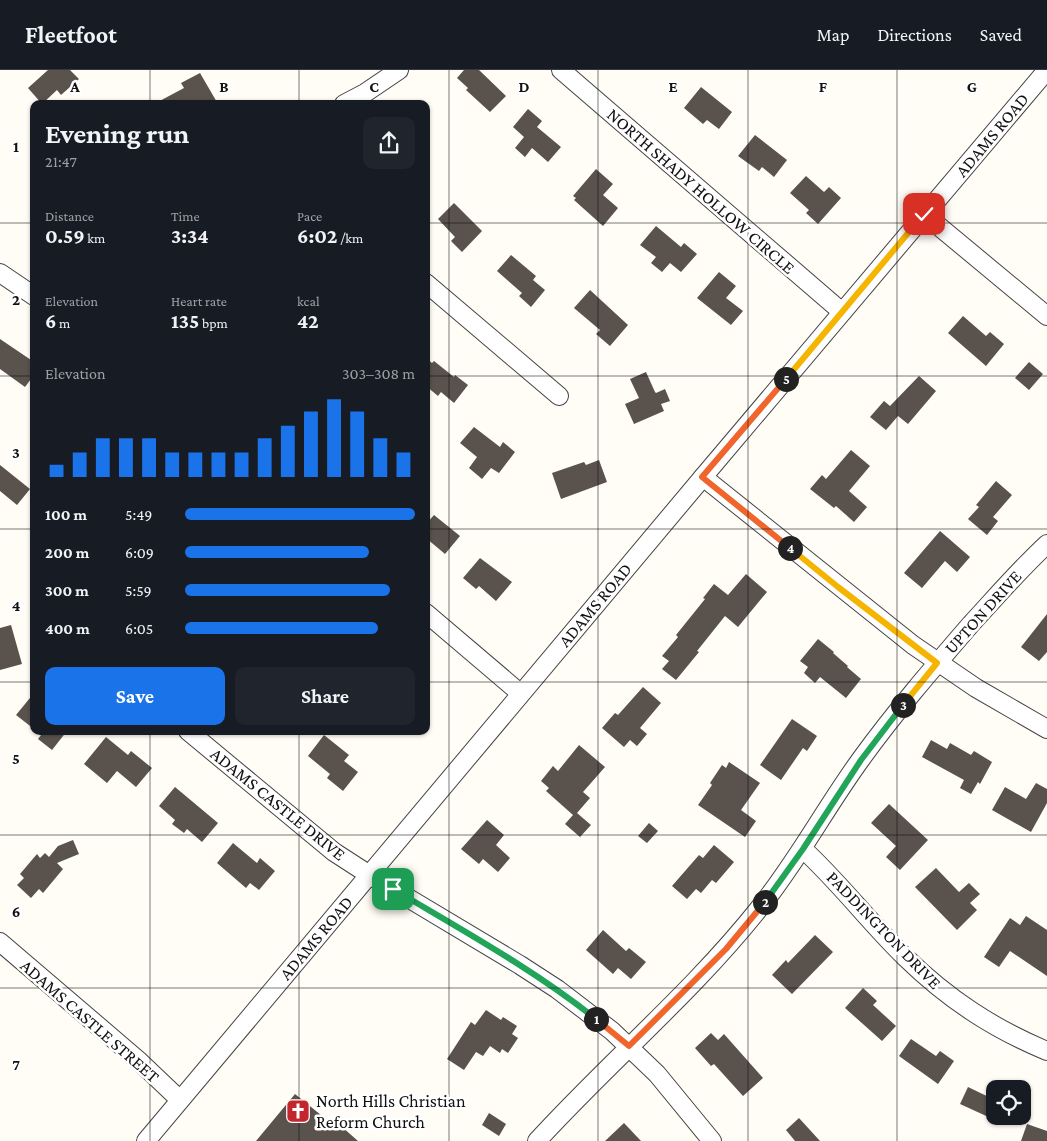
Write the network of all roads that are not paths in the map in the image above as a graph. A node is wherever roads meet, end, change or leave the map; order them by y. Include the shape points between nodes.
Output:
1 (399, 70) edge
2 (561, 70) edge
3 (1047, 70) edge
4 (352, 100) edge
5 (924, 214) junction
6 (0, 273) edge
7 (430, 286) edge
8 (30, 293) edge
9 (842, 312) junction
10 (1047, 316) edge
11 (559, 396) dead end
12 (702, 477) junction
13 (1047, 544) edge
14 (430, 616) edge
15 (937, 663) junction
16 (520, 693) junction
17 (1047, 730) edge
18 (193, 735) edge
19 (803, 849) junction
20 (368, 874) junction
21 (0, 942) edge
22 (629, 1046) junction
23 (1047, 1051) edge
24 (180, 1100) junction
25 (146, 1141) edge
26 (537, 1141) edge
27 (712, 1141) edge

1 - 4 street
2 - 9 street, NORTH SHADY HOLLOW CIRCLE
3 - 5 street, ADAMS ROAD
5 - 9 street, ADAMS ROAD
5 - 10 street
6 - 8 street
7 - 11 street
9 - 12 street, ADAMS ROAD
12 - 15 street
12 - 16 street, ADAMS ROAD
13 - 15 street, UPTON DRIVE via 1008,582
14 - 16 street
15 - 17 street
15 - 19 street, UPTON DRIVE via 861,760
16 - 20 street, ADAMS ROAD
18 - 20 street, ADAMS CASTLE DRIVE via 334,852
19 - 22 street, UPTON DRIVE via 726,949
19 - 23 street, PADDINGTON DRIVE via 904,956 952,999 991,1024
20 - 22 street, ADAMS CASTLE DRIVE via 549,984
20 - 24 street, ADAMS ROAD
21 - 24 street, ADAMS CASTLE STREET
22 - 26 street, UPTON DRIVE
22 - 27 street, ADAMS CASTLE DRIVE via 657,1074
24 - 25 street, ADAMS ROAD

